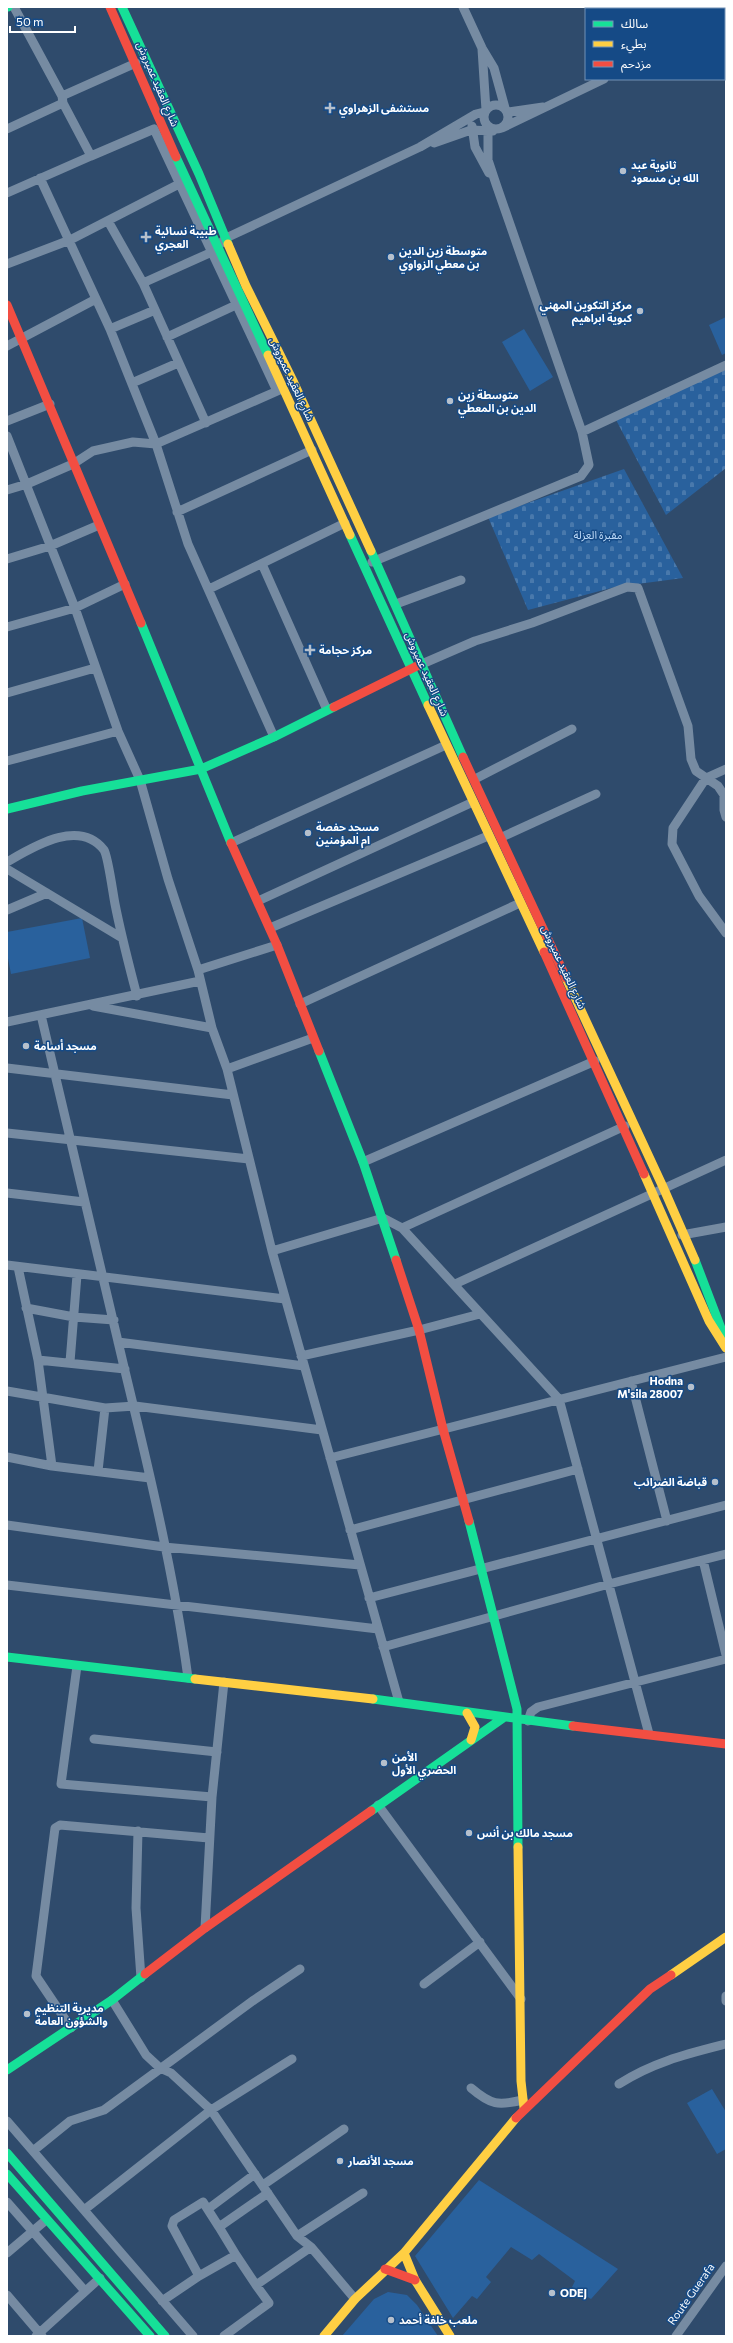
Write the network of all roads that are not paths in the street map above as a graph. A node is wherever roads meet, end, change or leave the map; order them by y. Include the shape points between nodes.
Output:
1 (14, 7) edge
2 (110, 7) edge
3 (122, 7) edge
4 (464, 7) edge
5 (482, 48) junction
6 (136, 63) junction
7 (594, 81) edge
8 (63, 99) junction
9 (545, 107) junction
10 (506, 110) junction
11 (482, 112) junction
12 (158, 128) junction
13 (7, 129) edge
14 (471, 130) junction
15 (496, 130) junction
16 (420, 147) junction
17 (91, 156) junction
18 (199, 174) junction
19 (40, 178) junction
20 (183, 182) junction
21 (496, 184) junction
22 (7, 193) edge
23 (108, 221) junction
24 (226, 238) junction
25 (70, 240) junction
26 (215, 249) junction
27 (7, 264) edge
28 (143, 283) junction
29 (96, 299) junction
30 (7, 305) edge
31 (236, 305) junction
32 (155, 310) junction
33 (110, 330) junction
34 (167, 337) junction
35 (23, 338) junction
36 (7, 346) edge
37 (178, 362) junction
38 (726, 365) edge
39 (132, 383) junction
40 (294, 383) junction
41 (280, 390) junction
42 (50, 404) junction
43 (7, 421) edge
44 (206, 423) junction
45 (582, 432) junction
46 (7, 436) edge
47 (156, 444) junction
48 (312, 450) junction
49 (73, 464) junction
50 (27, 484) junction
51 (7, 490) edge
52 (177, 512) junction
53 (345, 523) junction
54 (99, 524) junction
55 (50, 546) junction
56 (7, 559) edge
57 (376, 561) junction
58 (262, 564) junction
59 (365, 565) junction
60 (461, 580) dead end
61 (125, 584) junction
62 (209, 589) junction
63 (396, 604) junction
64 (76, 608) junction
65 (7, 627) edge
66 (422, 664) junction
67 (95, 668) junction
68 (410, 668) junction
69 (7, 693) edge
70 (327, 710) junction
71 (572, 729) dead end
72 (118, 730) junction
73 (274, 737) junction
74 (446, 745) junction
75 (7, 761) edge
76 (200, 769) junction
77 (726, 769) edge
78 (706, 778) junction
79 (475, 779) junction
80 (140, 780) junction
81 (596, 794) dead end
82 (473, 802) junction
83 (7, 809) edge
84 (726, 817) edge
85 (488, 836) junction
86 (502, 837) junction
87 (231, 843) junction
88 (7, 862) edge
89 (7, 868) edge
90 (47, 893) junction
91 (258, 901) junction
92 (520, 903) junction
93 (7, 910) edge
94 (270, 928) junction
95 (726, 933) edge
96 (122, 938) junction
97 (277, 944) junction
98 (198, 970) junction
99 (200, 981) junction
100 (137, 996) junction
101 (300, 1004) junction
102 (87, 1005) junction
103 (41, 1014) junction
104 (7, 1022) edge
105 (212, 1028) junction
106 (312, 1038) junction
107 (595, 1061) junction
108 (7, 1068) edge
109 (228, 1069) junction
110 (55, 1074) junction
111 (233, 1095) junction
112 (625, 1126) junction
113 (7, 1133) edge
114 (70, 1140) junction
115 (249, 1159) junction
116 (726, 1160) edge
117 (363, 1162) junction
118 (663, 1187) junction
119 (653, 1192) junction
120 (7, 1193) edge
121 (84, 1202) junction
122 (383, 1218) junction
123 (726, 1227) edge
124 (402, 1228) junction
125 (682, 1235) junction
126 (272, 1251) junction
127 (7, 1265) edge
128 (18, 1267) junction
129 (77, 1275) junction
130 (103, 1276) junction
131 (455, 1284) junction
132 (285, 1299) junction
133 (26, 1308) junction
134 (480, 1314) junction
135 (74, 1317) junction
136 (114, 1320) junction
137 (419, 1330) junction
138 (726, 1341) edge
139 (118, 1342) junction
140 (726, 1348) edge
141 (301, 1356) junction
142 (726, 1357) edge
143 (38, 1360) junction
144 (70, 1362) junction
145 (304, 1366) junction
146 (125, 1369) junction
147 (631, 1381) junction
148 (7, 1391) edge
149 (44, 1398) junction
150 (559, 1400) junction
151 (135, 1406) junction
152 (105, 1408) junction
153 (443, 1429) junction
154 (322, 1430) junction
155 (7, 1457) edge
156 (330, 1458) junction
157 (52, 1466) junction
158 (578, 1469) junction
159 (98, 1472) junction
160 (150, 1478) junction
161 (464, 1500) junction
162 (726, 1505) edge
163 (667, 1521) junction
164 (7, 1525) edge
165 (350, 1530) junction
166 (597, 1539) junction
167 (164, 1547) junction
168 (726, 1554) edge
169 (703, 1560) junction
170 (360, 1565) junction
171 (483, 1569) junction
172 (609, 1584) junction
173 (7, 1585) edge
174 (369, 1598) junction
175 (178, 1607) junction
176 (495, 1618) junction
177 (378, 1629) junction
178 (383, 1647) junction
179 (726, 1654) edge
180 (7, 1657) edge
181 (726, 1659) edge
182 (77, 1666) junction
183 (188, 1678) junction
184 (635, 1681) junction
185 (224, 1682) junction
186 (399, 1702) junction
187 (467, 1713) junction
188 (503, 1718) junction
189 (517, 1720) junction
190 (528, 1721) junction
191 (649, 1734) junction
192 (94, 1739) dead end
193 (472, 1740) junction
194 (726, 1744) edge
195 (217, 1752) junction
196 (212, 1797) junction
197 (378, 1805) junction
198 (138, 1831) junction
199 (209, 1838) junction
200 (205, 1928) junction
201 (726, 1936) edge
202 (480, 1942) junction
203 (300, 1969) dead end
204 (141, 1978) junction
205 (424, 1984) dead end
206 (726, 1996) edge
207 (521, 1998) junction
208 (112, 2000) junction
209 (726, 2001) edge
210 (71, 2028) junction
211 (726, 2044) edge
212 (292, 2059) dead end
213 (160, 2068) junction
214 (7, 2070) edge
215 (619, 2084) dead end
216 (471, 2088) dead end
217 (523, 2104) junction
218 (211, 2110) junction
219 (7, 2121) edge
220 (344, 2129) dead end
221 (33, 2151) junction
222 (7, 2153) edge
223 (7, 2174) edge
224 (255, 2174) junction
225 (266, 2189) junction
226 (363, 2193) dead end
227 (7, 2202) edge
228 (208, 2209) junction
229 (84, 2210) junction
230 (46, 2220) junction
231 (219, 2227) junction
232 (34, 2230) junction
233 (297, 2236) junction
234 (311, 2247) junction
235 (7, 2253) edge
236 (404, 2253) junction
237 (236, 2255) junction
238 (726, 2266) edge
239 (385, 2269) junction
240 (200, 2276) junction
241 (100, 2278) junction
242 (415, 2280) junction
243 (256, 2285) junction
244 (85, 2291) junction
245 (7, 2295) edge
246 (355, 2299) junction
247 (162, 2301) junction
248 (39, 2335) edge
249 (150, 2336) edge
250 (166, 2336) edge
251 (193, 2336) edge
252 (224, 2336) edge
253 (324, 2336) edge
254 (450, 2336) edge
255 (676, 2336) edge

1 - 8 street
2 - 6 main road, شارع العقيد عميروش
3 - 18 main road, شارع العقيد عميروش
4 - 5 street
5 - 10 street via 494,68
5 - 11 street
6 - 8 street
6 - 12 main road, شارع العقيد عميروش
7 - 9 street
8 - 13 street
8 - 17 street
9 - 10 street
9 - 15 street
10 - 11 street via 495,104
10 - 15 street via 508,119
11 - 14 street
11 - 15 street via 486,125
11 - 16 street
12 - 17 street
12 - 20 main road, شارع العقيد عميروش
14 - 15 street
14 - 16 street
14 - 21 street via 481,160
15 - 21 street via 488,160
16 - 24 street
17 - 19 street
18 - 20 street
18 - 24 main road, شارع العقيد عميروش
19 - 22 street
19 - 25 street
20 - 23 street
20 - 26 main road, شارع العقيد عميروش
21 - 45 street
23 - 25 street
23 - 28 street
24 - 26 street
24 - 40 main road, شارع العقيد عميروش via 246,286
25 - 27 street
25 - 29 street
26 - 28 street
26 - 31 street
26 - 41 main road, شارع العقيد عميروش
28 - 32 street
29 - 33 street
29 - 35 street
30 - 35 main road
31 - 34 street
31 - 41 street
32 - 33 street
32 - 34 street
33 - 39 street
34 - 37 street
35 - 36 street
35 - 42 main road
37 - 39 street
37 - 44 street
38 - 45 street
39 - 47 street
40 - 41 street
40 - 57 main road, شارع العقيد عميروش
41 - 44 street
41 - 48 main road, شارع العقيد عميروش
42 - 43 street
42 - 49 main road
44 - 47 street
45 - 57 street via 589,465 581,476
46 - 50 street
47 - 49 street via 133,442 93,451
47 - 52 street
48 - 52 street
48 - 53 main road, شارع العقيد عميروش
49 - 50 street
49 - 54 main road
50 - 51 street
50 - 55 street
52 - 62 street
53 - 58 street
53 - 59 main road, شارع العقيد عميروش
54 - 55 street
54 - 61 main road
55 - 56 street
55 - 64 street
57 - 59 street
57 - 63 main road, شارع العقيد عميروش
58 - 62 street
58 - 70 street
59 - 68 main road, شارع العقيد عميروش
60 - 63 street
61 - 64 street
61 - 76 main road
62 - 73 street
63 - 66 main road, شارع العقيد عميروش
64 - 65 street
64 - 67 street
66 - 68 main road
66 - 78 street via 475,641 532,623 627,587 638,588 688,726 691,759 696,771
66 - 79 main road, شارع العقيد عميروش
67 - 69 street
67 - 72 street
68 - 70 main road
68 - 74 main road, شارع العقيد عميروش
70 - 73 main road
71 - 79 street
72 - 75 street
72 - 80 street
73 - 76 main road
74 - 82 main road, شارع العقيد عميروش
74 - 87 street
76 - 80 main road
76 - 87 main road
77 - 78 street
78 - 84 street via 718,786 724,795
78 - 95 street via 672,828 672,844 699,896
79 - 86 main road, شارع العقيد عميروش
80 - 83 main road
80 - 98 street via 168,879
81 - 86 street
82 - 85 main road, شارع العقيد عميروش
82 - 91 street
85 - 92 main road, شارع العقيد عميروش
85 - 94 street
86 - 118 main road, شارع العقيد عميروش
87 - 91 main road
88 - 96 street via 34,846 54,839 66,836 91,839 104,851
89 - 90 street
90 - 93 street
90 - 96 street
91 - 94 main road
92 - 101 street
92 - 107 main road, شارع العقيد عميروش
94 - 97 main road
96 - 100 street
97 - 98 street
97 - 101 main road
98 - 99 street
99 - 100 street
99 - 105 street
100 - 102 street
101 - 106 main road
102 - 103 street
102 - 105 street
103 - 104 street
103 - 110 street
105 - 109 street
106 - 109 street
106 - 117 main road
107 - 112 main road, شارع العقيد عميروش
107 - 117 street
108 - 110 street
109 - 111 street
110 - 111 street
110 - 114 street
111 - 115 street
112 - 119 main road, شارع العقيد عميروش
112 - 124 street
113 - 114 street
114 - 115 street
114 - 121 street
115 - 126 street
116 - 118 street
117 - 122 main road
118 - 119 street
118 - 125 main road, شارع العقيد عميروش
119 - 131 street
119 - 140 main road, شارع العقيد عميروش via 709,1320
120 - 121 street
121 - 130 street
122 - 124 street
122 - 126 street
122 - 137 main road
123 - 125 street
124 - 131 street
125 - 138 main road, شارع العقيد عميروش via 707,1289
126 - 132 street
127 - 128 street
128 - 129 street
128 - 133 street
129 - 130 street
129 - 135 street
130 - 132 street
130 - 136 street
131 - 134 street
132 - 141 street
133 - 135 street
133 - 143 street
134 - 137 street
134 - 150 street
135 - 136 street
135 - 144 street
136 - 139 street
137 - 141 street
137 - 153 main road
139 - 145 street
139 - 146 street
141 - 145 street
142 - 147 street
143 - 144 street
143 - 149 street
144 - 146 street
145 - 154 street
146 - 151 street
147 - 150 street
147 - 163 street
148 - 149 street
149 - 152 street
149 - 157 street
150 - 153 street
150 - 158 street
151 - 152 street
151 - 154 street
151 - 160 street
152 - 159 street
153 - 156 street
153 - 161 main road
154 - 156 street
155 - 157 street
156 - 165 street
157 - 159 street
158 - 161 street
158 - 166 street
159 - 160 street
160 - 167 street
161 - 165 street
161 - 171 main road
162 - 163 street
163 - 166 street
164 - 167 street
165 - 170 street
166 - 171 street
166 - 172 street
167 - 170 street
167 - 175 street
168 - 169 street
169 - 172 street
169 - 179 street
170 - 174 street
171 - 174 street
171 - 176 main road
172 - 176 street
172 - 184 street
173 - 175 street
174 - 177 street
175 - 177 street
175 - 183 street
176 - 178 street
176 - 189 main road via 517,1709
177 - 178 street
178 - 186 street
180 - 182 main road
181 - 184 street
182 - 183 main road
182 - 196 street via 61,1784
183 - 185 main road
184 - 190 street via 538,1707 531,1712
184 - 191 street
185 - 186 main road
185 - 195 street
186 - 187 main road
187 - 188 main road
187 - 193 main road via 475,1727
188 - 189 main road
188 - 193 main road
189 - 190 main road
189 - 207 main road
190 - 191 main road
191 - 194 main road
192 - 195 street
193 - 197 main road
195 - 196 street
196 - 199 street
197 - 200 main road
197 - 202 street
198 - 199 street
198 - 204 street via 136,1908
198 - 210 street via 60,1825 54,1830 36,1976
199 - 200 street
200 - 204 main road
201 - 217 main road via 650,1989
202 - 205 street
202 - 207 street
203 - 213 street
204 - 208 main road
206 - 209 street
207 - 217 main road
208 - 210 main road
208 - 213 street via 146,2056
210 - 214 main road
211 - 215 street via 668,2059 640,2070
212 - 218 street
213 - 218 street via 171,2073
213 - 221 street via 104,2110 70,2121
216 - 217 street via 496,2104
217 - 236 main road
218 - 224 street
218 - 229 street
219 - 221 street
220 - 225 street
221 - 229 street
222 - 250 main road
223 - 230 main road
224 - 225 street
224 - 228 street
225 - 231 street
225 - 233 street
226 - 233 street
227 - 232 street
228 - 231 street
228 - 240 street via 203,2202 174,2220 172,2226
229 - 247 street
230 - 232 street
230 - 241 main road
231 - 237 street
232 - 235 street
232 - 244 street
233 - 234 street
234 - 243 street
234 - 246 street
236 - 239 main road
236 - 242 main road
237 - 240 street
237 - 243 street
238 - 255 street, Route Guerafa
239 - 242 main road
239 - 246 main road
240 - 247 street
241 - 244 street
241 - 249 main road
242 - 254 main road
243 - 252 street via 269,2303
244 - 248 street
245 - 248 street
246 - 253 main road
247 - 251 street

